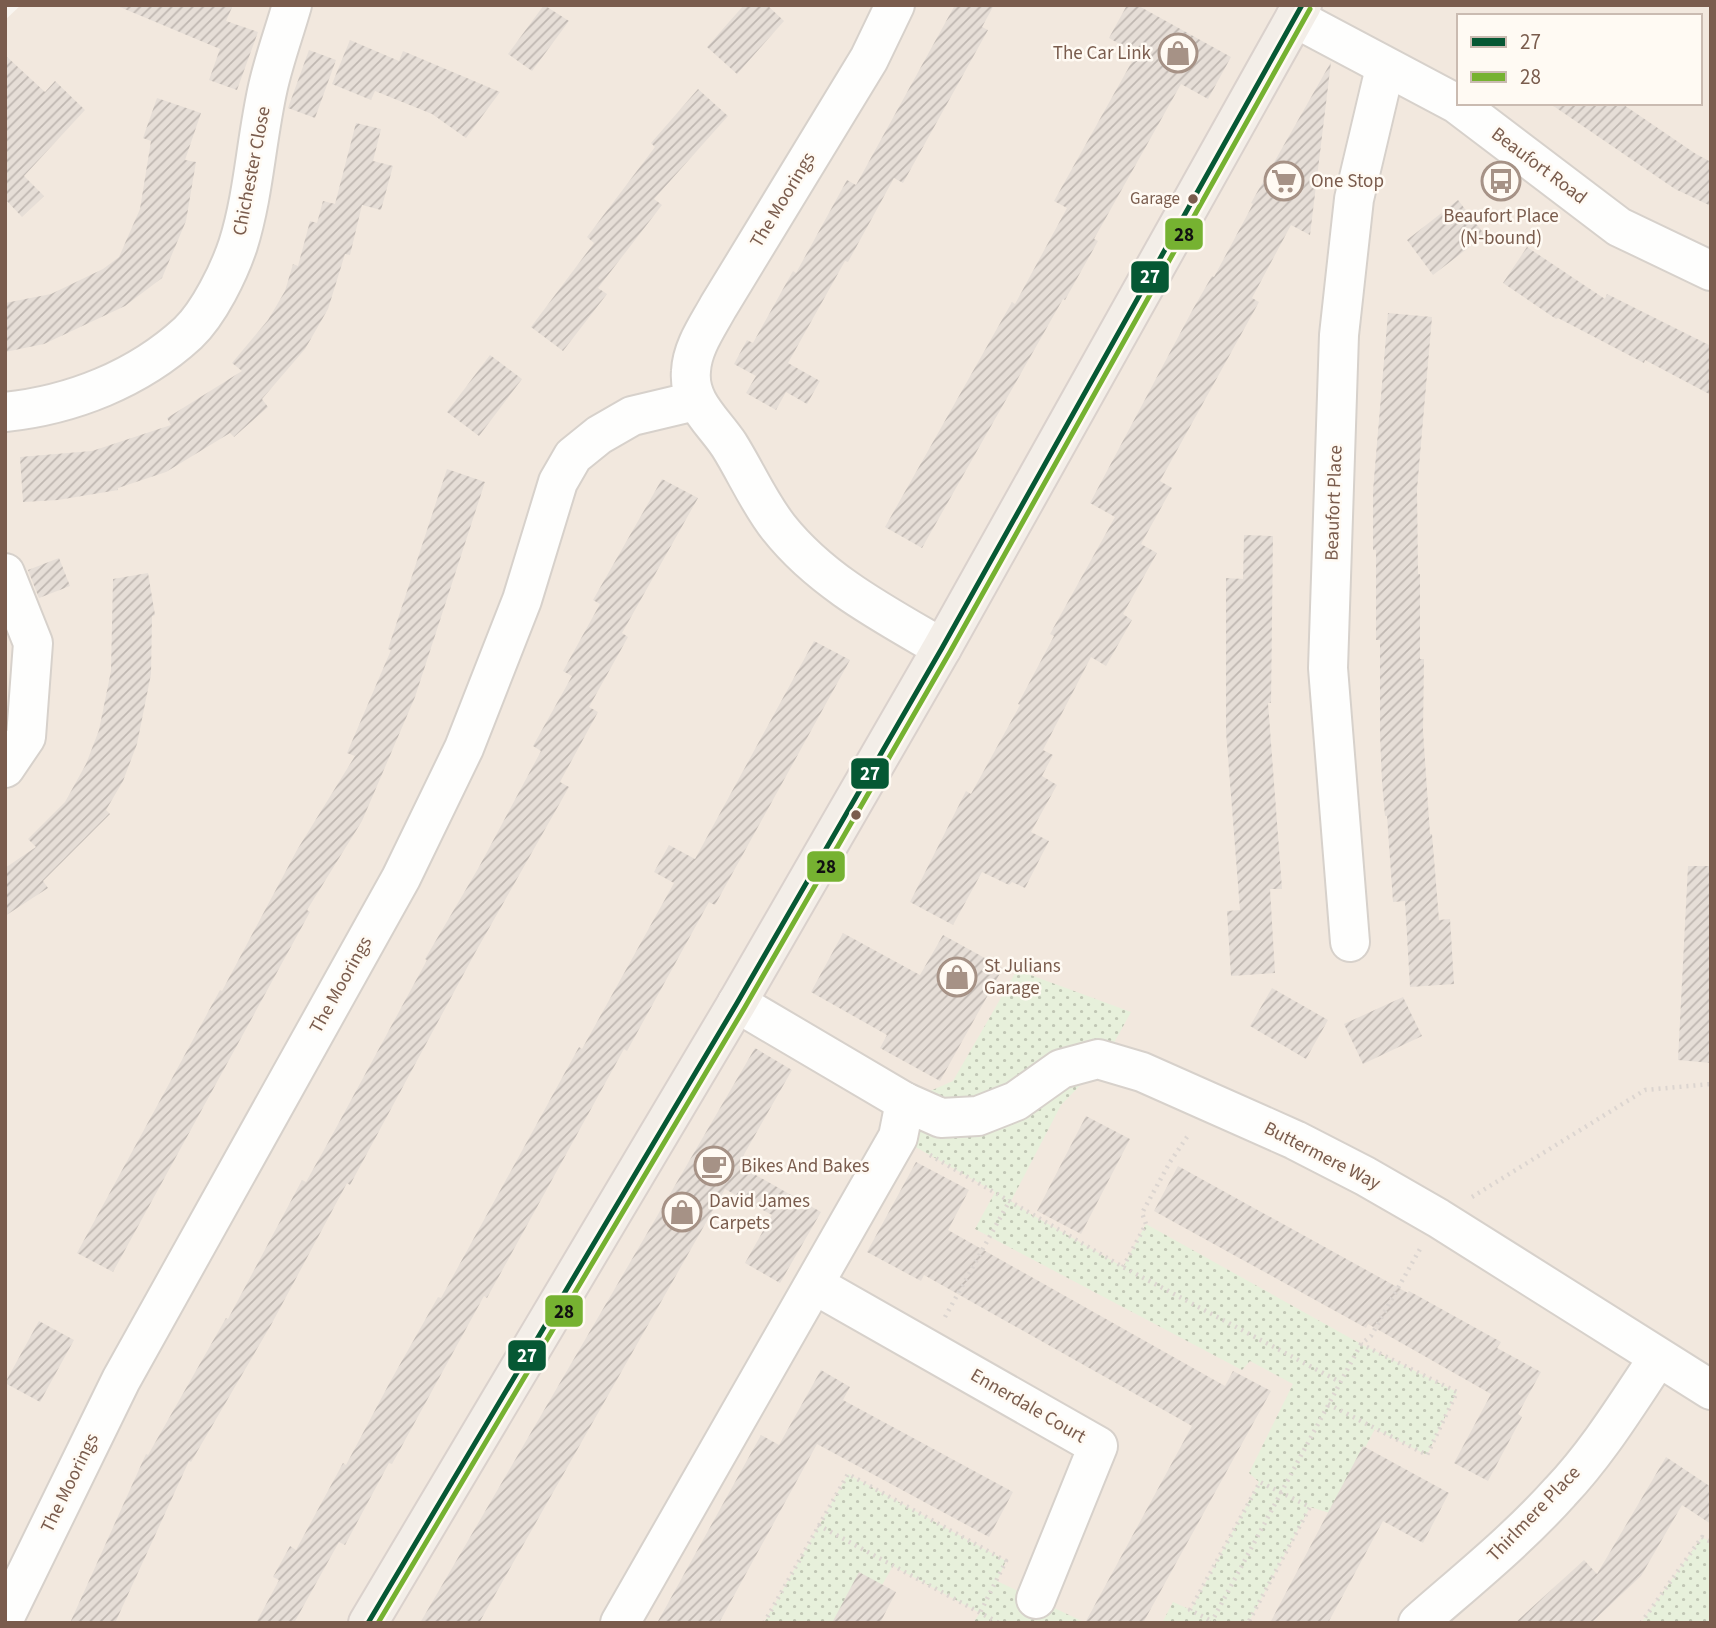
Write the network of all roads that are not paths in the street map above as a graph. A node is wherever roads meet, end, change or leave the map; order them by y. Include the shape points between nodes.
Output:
1 (292, 5) edge
2 (895, 5) edge
3 (1299, 12) edge
4 (1385, 68) junction
5 (1457, 104) edge
6 (1458, 105) edge
7 (1711, 271) edge
8 (695, 401) junction
9 (5, 412) edge
10 (5, 573) edge
11 (942, 648) junction
12 (5, 768) edge
13 (1350, 942) dead end
14 (737, 1003) junction
15 (902, 1120) junction
16 (815, 1285) junction
17 (1658, 1358) junction
18 (1711, 1390) edge
19 (1036, 1599) dead end
20 (5, 1617) edge
21 (368, 1623) edge
22 (620, 1623) edge
23 (1418, 1623) edge

1 - 9 street, Chichester Close via 268,87 237,247 209,305 190,331 152,362 110,386 36,409
2 - 8 street, The Moorings via 869,59 698,343 691,372
3 - 4 street, Beaufort Road
3 - 11 main road
4 - 5 street, Beaufort Road
4 - 13 street, Beaufort Place via 1354,199 1339,335 1328,668
6 - 7 street, Beaufort Road via 1619,227
8 - 11 street via 727,443 778,527 815,566 863,602
8 - 20 street, The Moorings via 632,416 599,435 573,456 558,482 522,600 464,748 401,878 121,1380
10 - 12 street via 33,643 26,737
11 - 14 main road
14 - 15 street, Buttermere Way
14 - 21 main road
15 - 16 street
15 - 17 street, Buttermere Way via 978,1116 1016,1101 1061,1069 1098,1059 1142,1072 1364,1176
16 - 19 street, Ennerdale Court via 1098,1446
16 - 22 street
17 - 18 street, Buttermere Way
17 - 23 street, Thirlmere Place via 1562,1490 1522,1532

